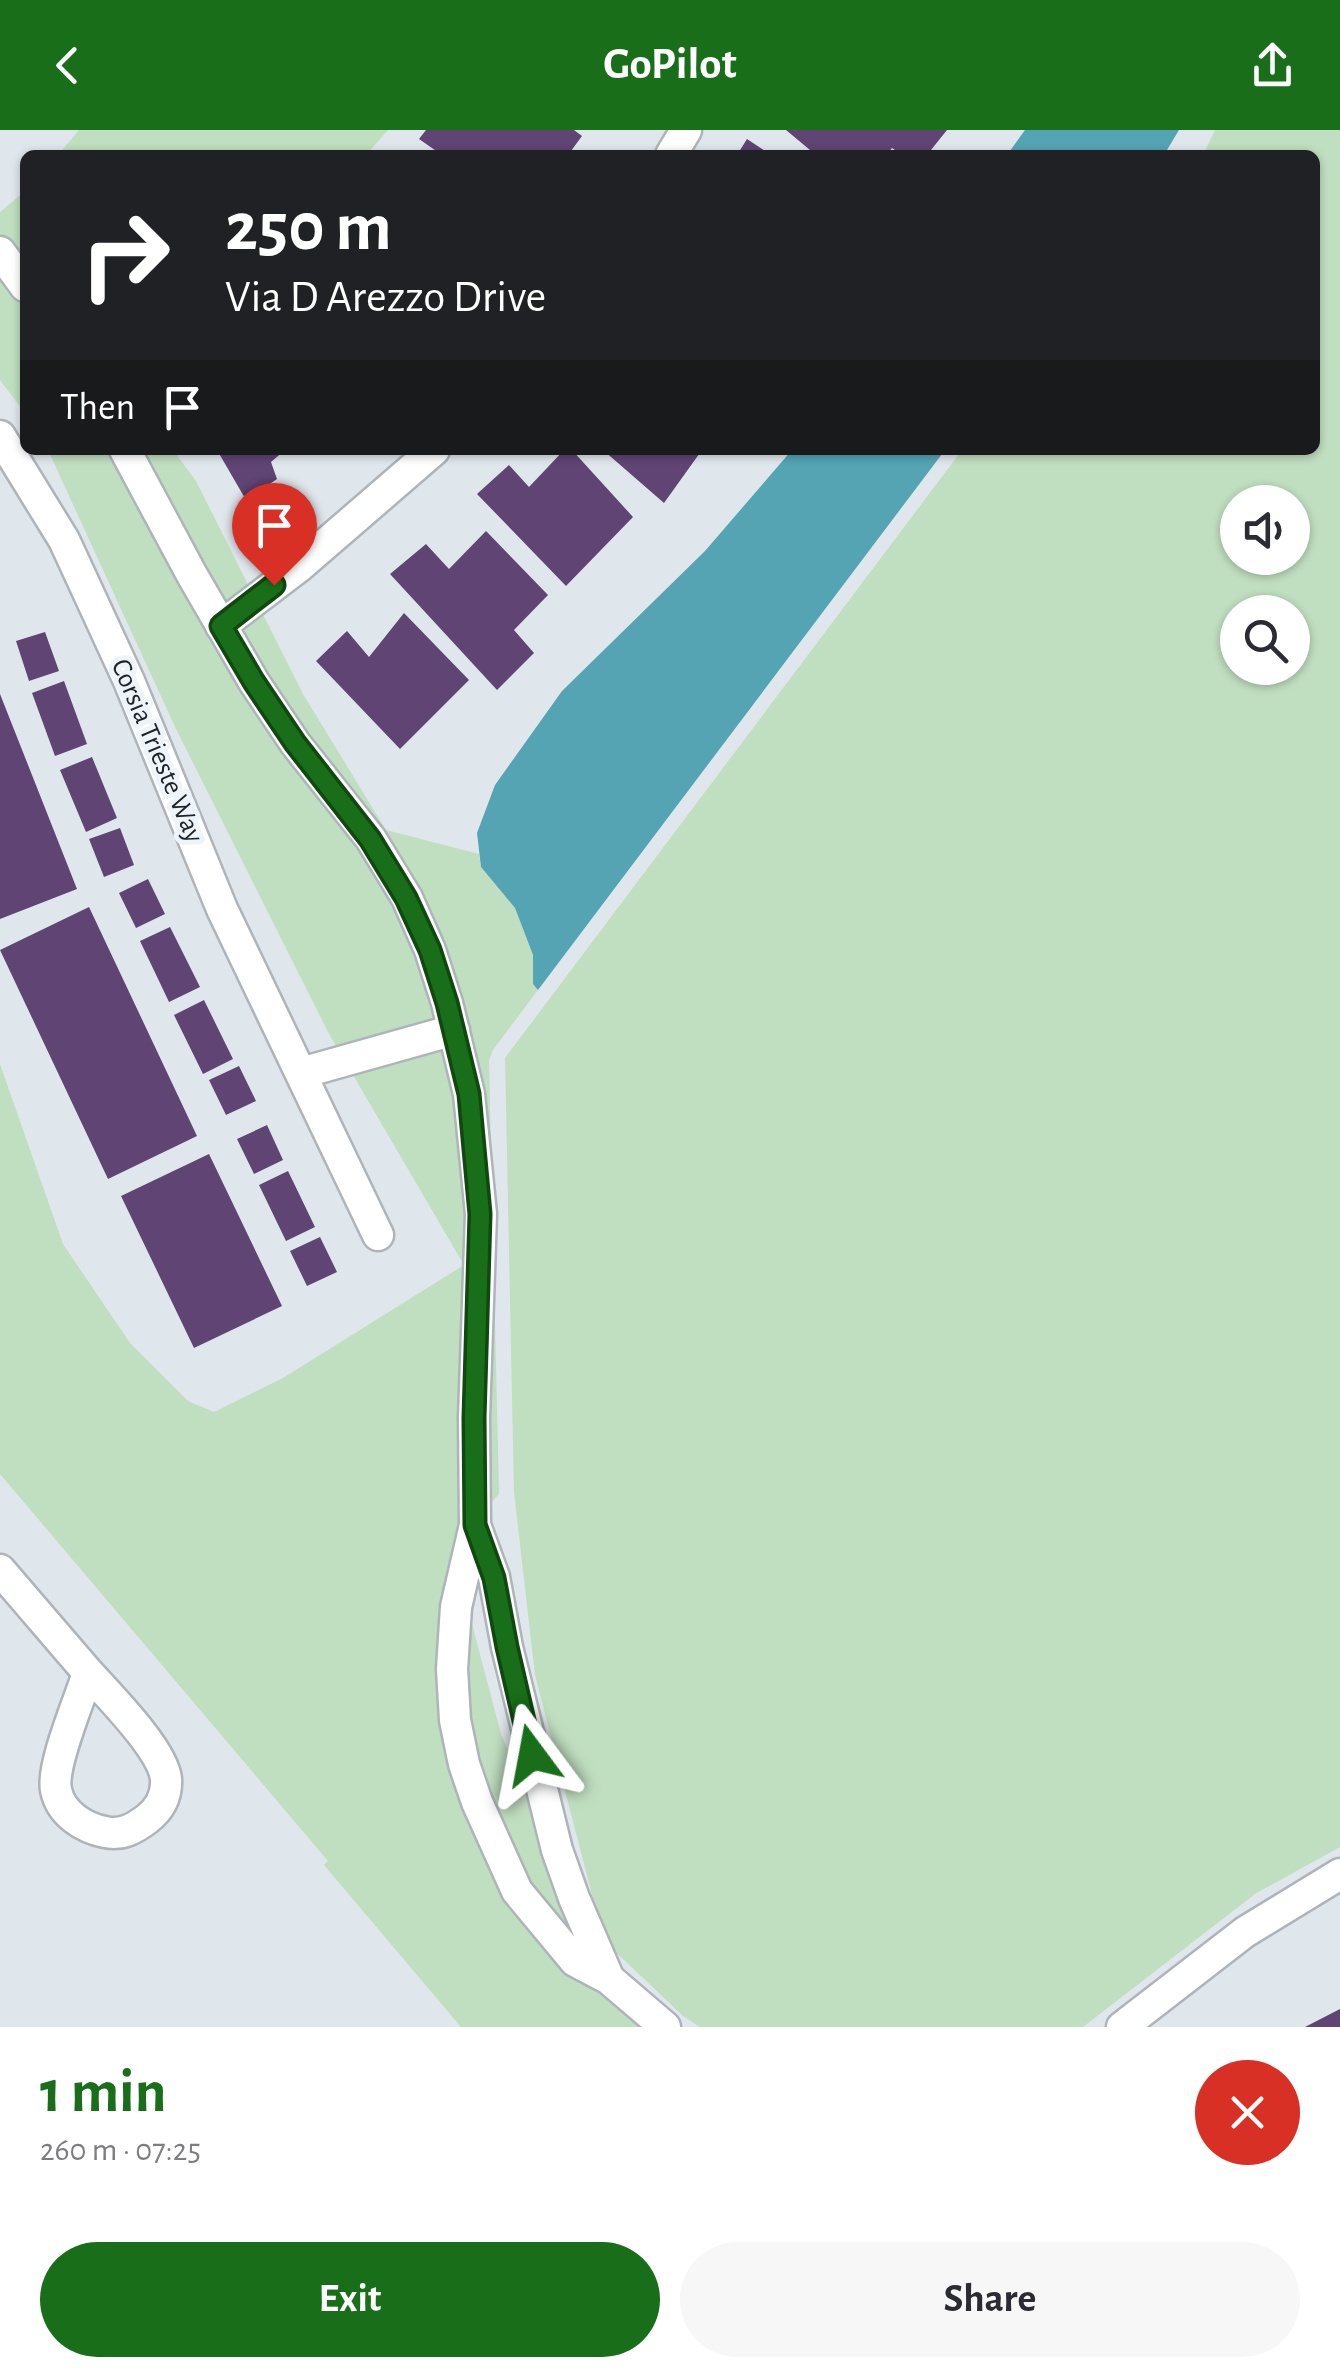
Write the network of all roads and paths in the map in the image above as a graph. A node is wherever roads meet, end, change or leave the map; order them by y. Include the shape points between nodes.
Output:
1 (0, 252) edge
2 (20, 279) edge
3 (0, 436) edge
4 (129, 455) edge
5 (428, 455) edge
6 (221, 626) junction
7 (454, 1030) junction
8 (300, 1072) junction
9 (378, 1235) dead end
10 (475, 1525) junction
11 (0, 1570) edge
12 (88, 1672) junction
13 (1340, 1874) edge
14 (609, 1979) junction
15 (665, 2027) edge
16 (1122, 2027) edge

1 - 2 street
3 - 8 street, Corsia Trieste Way via 64,540 222,909
4 - 6 street
5 - 6 street
6 - 7 street via 406,898
7 - 8 street
7 - 10 street via 469,1094 480,1214
8 - 9 street, Corsia Trieste Way
10 - 14 street via 494,1578 557,1850
10 - 14 street via 456,1607 452,1669 464,1764 517,1891 576,1961
11 - 12 street
12 - 12 street via 166,1776 165,1798 130,1830 110,1834 84,1827 56,1791
13 - 16 street via 1245,1932
14 - 15 street

